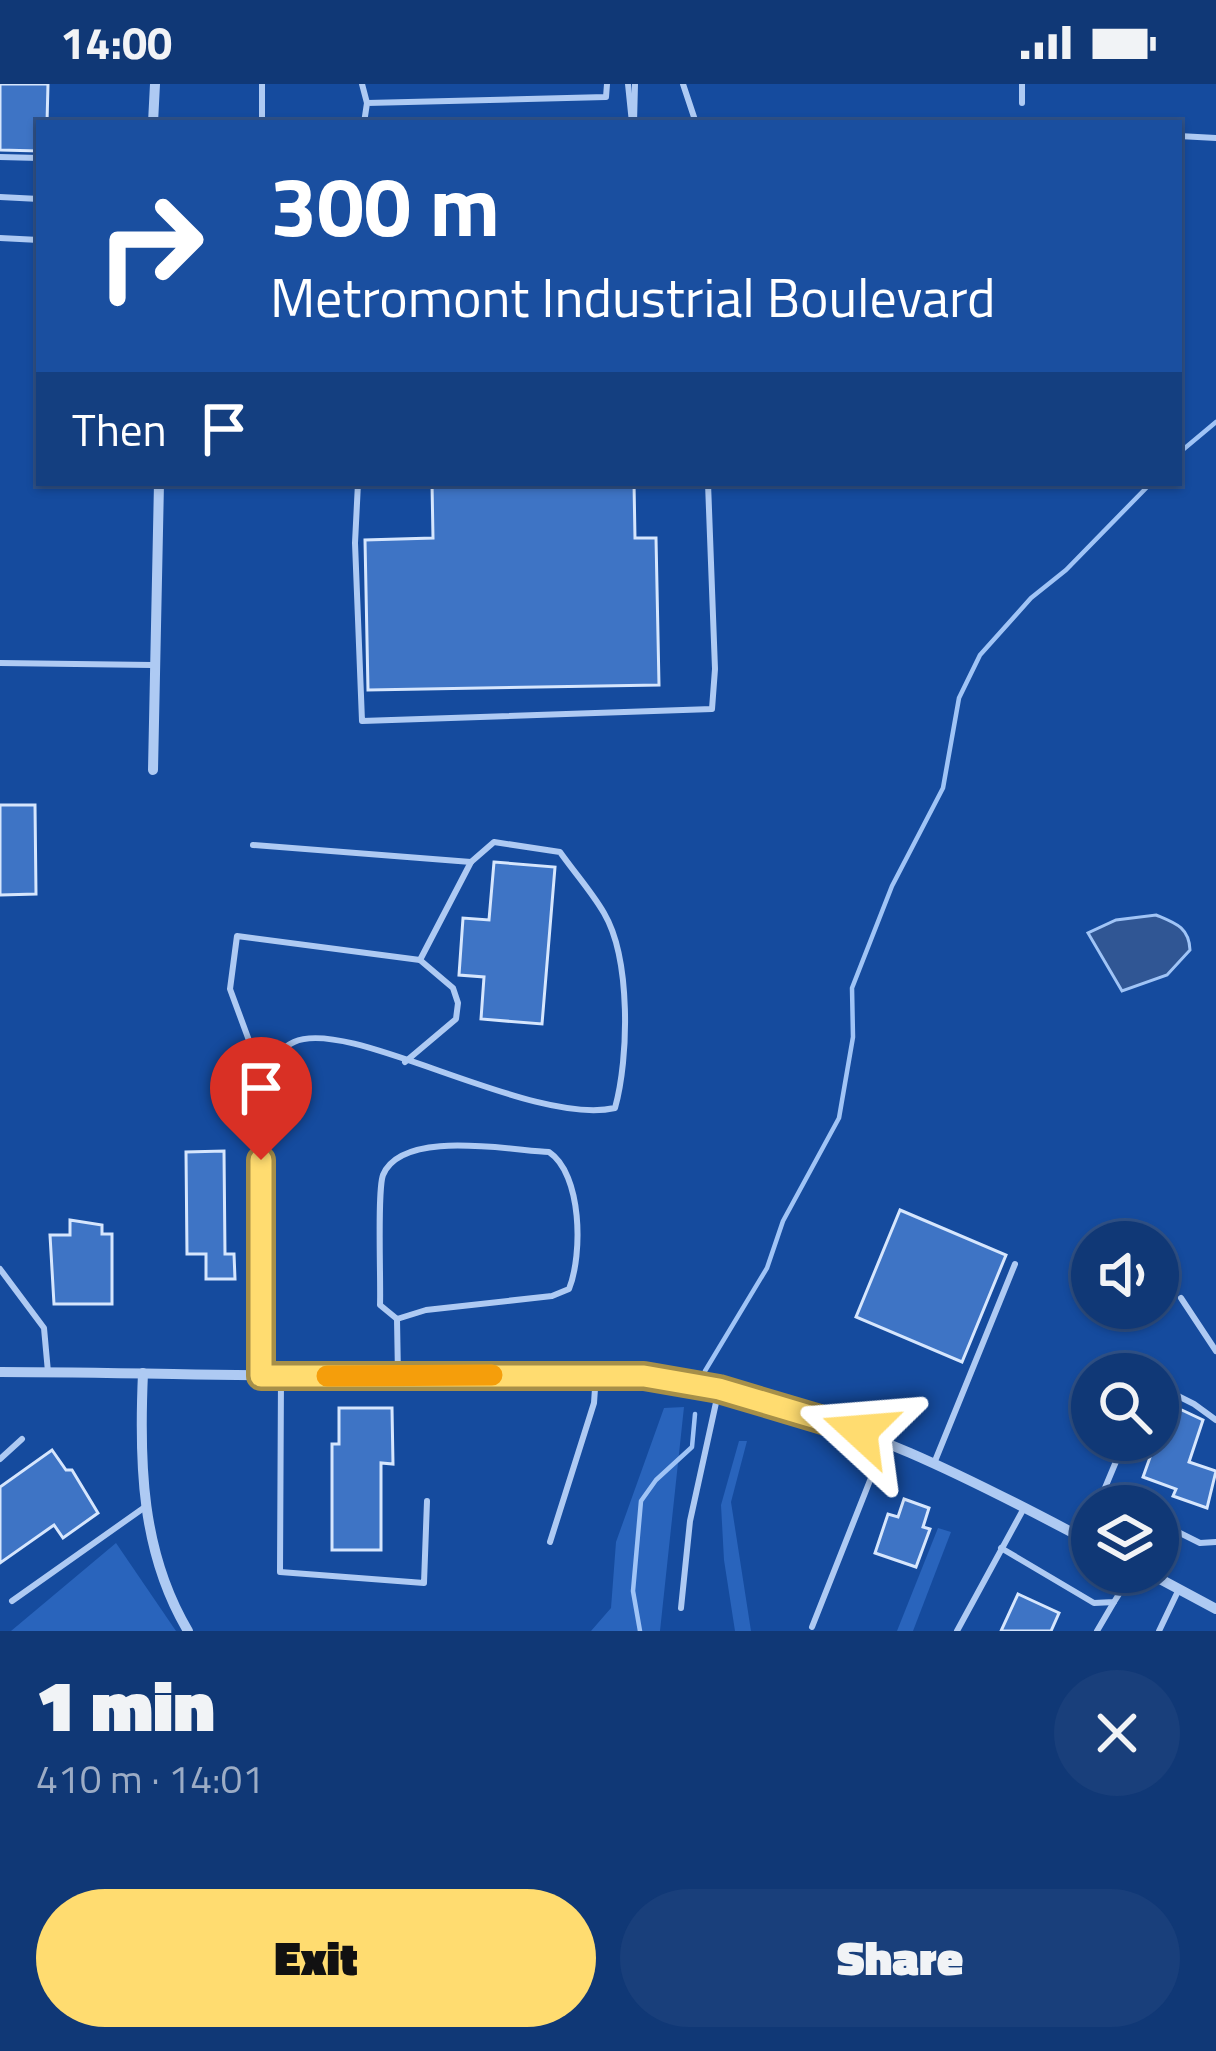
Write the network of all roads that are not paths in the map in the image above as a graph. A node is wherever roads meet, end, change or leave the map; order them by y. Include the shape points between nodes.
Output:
1 (155, 84) edge
2 (262, 84) edge
3 (362, 84) edge
4 (607, 84) edge
5 (631, 84) edge
6 (683, 84) edge
7 (1022, 84) edge
8 (367, 103) junction
9 (1022, 103) dead end
10 (153, 120) edge
11 (262, 120) edge
12 (364, 120) edge
13 (633, 120) edge
14 (696, 120) edge
15 (1182, 136) edge
16 (1216, 138) edge
17 (0, 157) edge
18 (36, 158) edge
19 (0, 197) edge
20 (36, 199) edge
21 (0, 238) edge
22 (36, 239) edge
23 (160, 486) edge
24 (358, 486) edge
25 (708, 486) edge
26 (0, 663) edge
27 (153, 665) junction
28 (153, 770) dead end
29 (253, 845) dead end
30 (471, 862) junction
31 (420, 959) junction
32 (405, 1061) junction
33 (261, 1073) junction
34 (1016, 1264) dead end
35 (0, 1268) edge
36 (1180, 1298) dead end
37 (397, 1318) junction
38 (1216, 1351) edge
39 (0, 1372) edge
40 (47, 1372) junction
41 (143, 1373) junction
42 (596, 1374) junction
43 (261, 1376) junction
44 (281, 1376) junction
45 (398, 1376) junction
46 (719, 1389) junction
47 (1179, 1396) edge
48 (1216, 1420) edge
49 (22, 1439) dead end
50 (886, 1441) junction
51 (0, 1459) edge
52 (934, 1461) junction
53 (428, 1501) dead end
54 (145, 1507) junction
55 (1024, 1507) junction
56 (1071, 1532) edge
57 (1179, 1532) edge
58 (550, 1542) dead end
59 (1216, 1542) edge
60 (1001, 1548) junction
61 (1179, 1589) edge
62 (1120, 1593) edge
63 (1177, 1593) edge
64 (12, 1601) dead end
65 (1114, 1603) junction
66 (681, 1608) dead end
67 (1216, 1609) edge
68 (812, 1627) dead end
69 (188, 1631) edge
70 (957, 1631) edge
71 (1097, 1631) edge
72 (1160, 1631) edge

1 - 10 street
2 - 11 lane
3 - 8 lane
4 - 8 lane via 606,97
5 - 13 lane
6 - 14 lane
7 - 9 lane
8 - 12 lane
15 - 16 lane
17 - 18 lane
19 - 20 lane
21 - 22 lane
23 - 27 street
24 - 25 lane via 362,721 712,710
26 - 27 lane
27 - 28 street
29 - 30 lane
30 - 31 lane
30 - 32 lane via 494,842 560,851 607,916 624,981 615,1108 576,1110
31 - 32 lane via 453,988 456,1019
31 - 33 lane via 237,936 230,989
32 - 33 lane via 334,1037 296,1040
33 - 43 street
34 - 52 lane
35 - 40 lane via 44,1328
36 - 38 lane
37 - 37 lane via 380,1305 382,1197 383,1175 401,1153 426,1145 549,1152 562,1161 572,1178 578,1267 568,1289
37 - 45 lane
39 - 40 street
40 - 41 street
41 - 43 street
41 - 54 street
42 - 45 street
42 - 46 street
42 - 58 lane
43 - 44 street
44 - 45 street
44 - 53 lane via 280,1572 424,1583
46 - 50 street
46 - 66 lane via 690,1521
47 - 48 lane
49 - 51 lane
50 - 52 street
50 - 68 lane
52 - 55 street
54 - 64 lane
54 - 69 street via 159,1570
55 - 56 street
55 - 60 lane
57 - 59 lane
60 - 65 lane via 1094,1603
60 - 70 lane
61 - 67 street
62 - 65 lane
63 - 72 lane
65 - 71 lane

